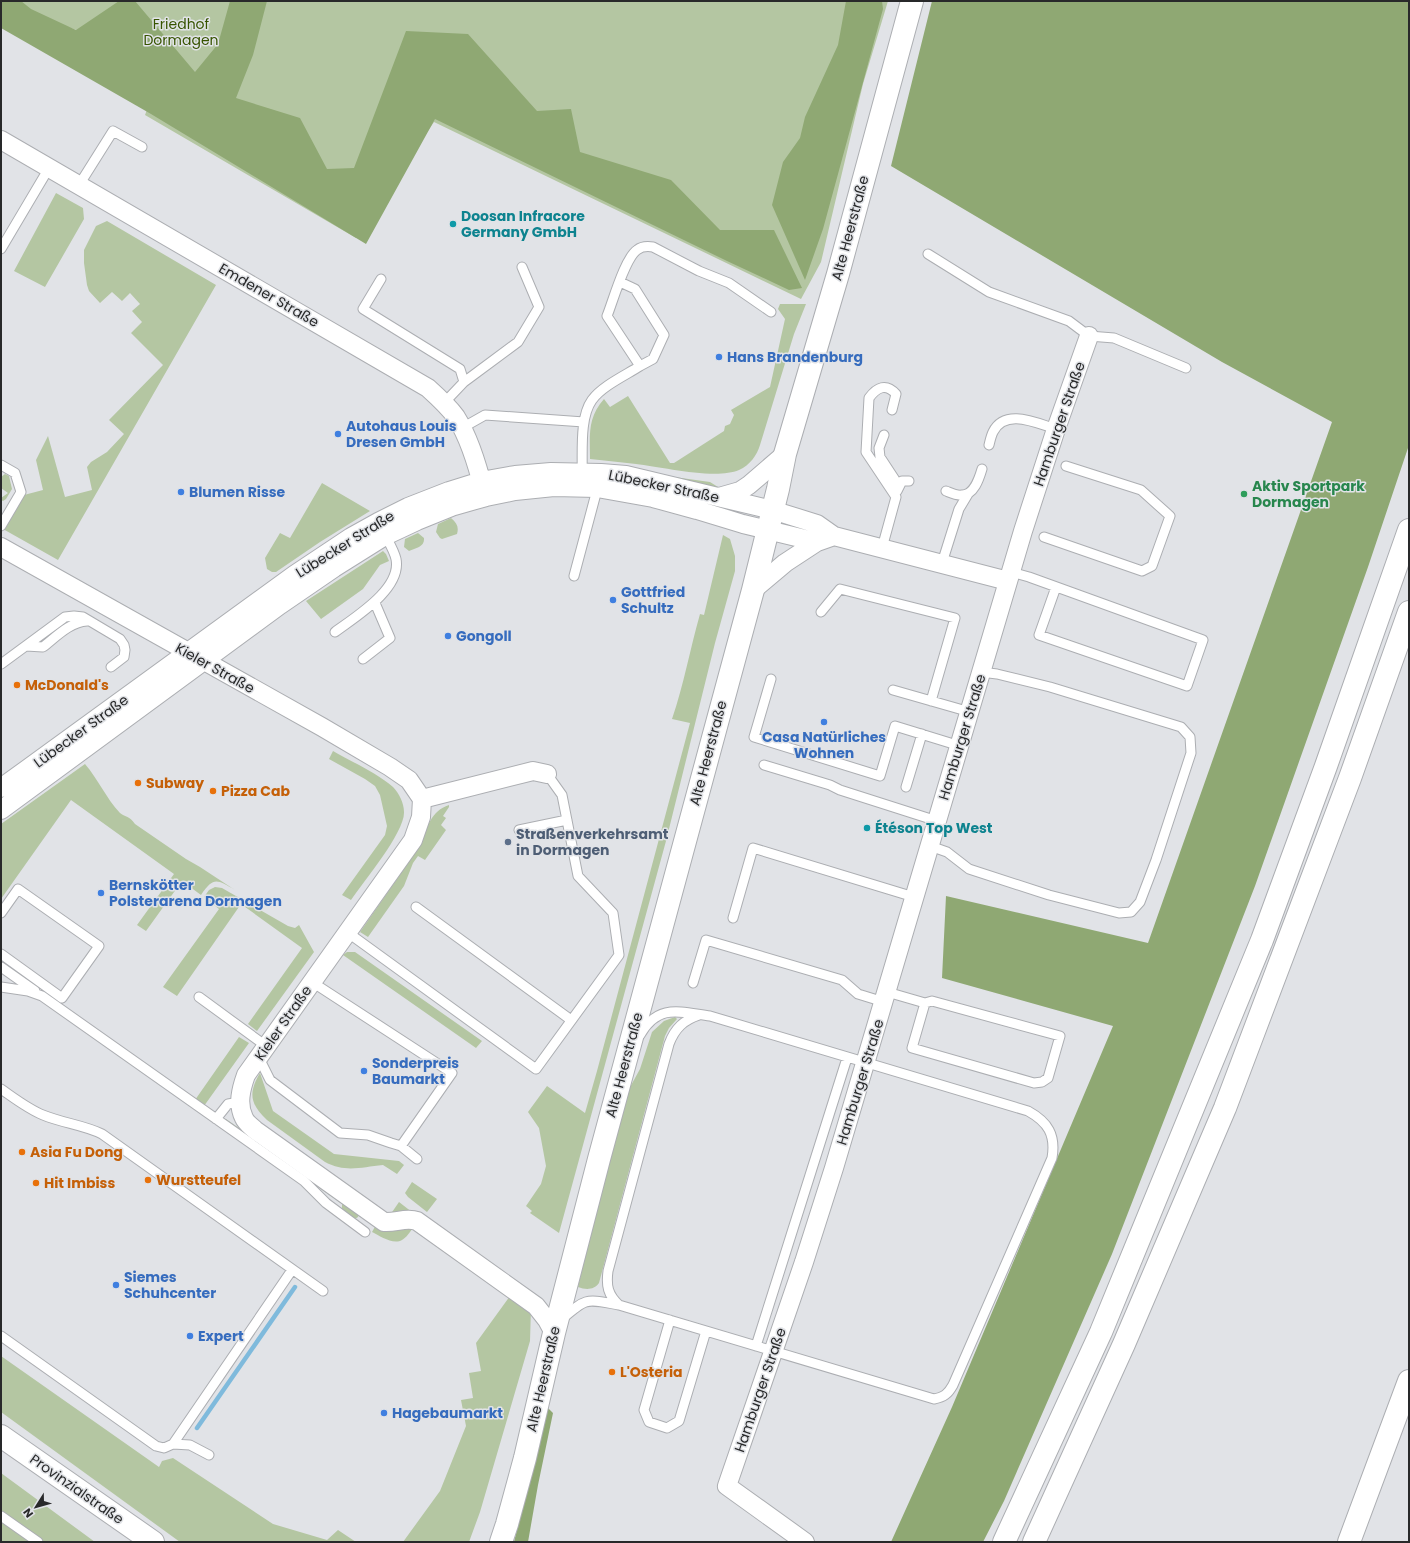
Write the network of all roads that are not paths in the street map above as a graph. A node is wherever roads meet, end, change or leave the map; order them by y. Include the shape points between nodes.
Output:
1 (912, 1) edge
2 (1, 140) edge
3 (142, 146) dead end
4 (49, 168) junction
5 (79, 185) junction
6 (1, 248) edge
7 (928, 254) dead end
8 (522, 267) dead end
9 (382, 279) dead end
10 (620, 282) junction
11 (771, 312) dead end
12 (1089, 336) junction
13 (640, 366) junction
14 (1186, 368) dead end
15 (464, 382) junction
16 (444, 403) junction
17 (892, 410) dead end
18 (584, 422) junction
19 (462, 428) junction
20 (1056, 429) junction
21 (884, 435) dead end
22 (989, 445) dead end
23 (785, 454) junction
24 (1, 465) edge
25 (1066, 466) dead end
26 (982, 469) dead end
27 (590, 480) junction
28 (909, 481) dead end
29 (899, 486) junction
30 (483, 489) junction
31 (946, 492) dead end
32 (968, 494) junction
33 (719, 497) junction
34 (896, 498) junction
35 (770, 520) junction
36 (1, 526) edge
37 (382, 529) junction
38 (1409, 530) edge
39 (834, 536) junction
40 (1044, 537) dead end
41 (817, 542) junction
42 (1, 547) edge
43 (882, 548) junction
44 (942, 563) junction
45 (574, 576) dead end
46 (1010, 576) junction
47 (1056, 587) junction
48 (753, 590) junction
49 (375, 603) junction
50 (821, 612) dead end
51 (1409, 612) edge
52 (335, 632) dead end
53 (188, 653) junction
54 (363, 659) dead end
55 (204, 662) junction
56 (1, 664) edge
57 (111, 667) dead end
58 (982, 672) junction
59 (771, 679) dead end
60 (893, 690) dead end
61 (931, 701) junction
62 (970, 712) junction
63 (922, 734) junction
64 (960, 746) junction
65 (764, 765) dead end
66 (547, 774) joint
67 (906, 787) dead end
68 (1, 788) edge
69 (422, 799) junction
70 (1, 810) edge
71 (567, 820) junction
72 (937, 821) junction
73 (518, 830) dead end
74 (930, 846) junction
75 (914, 897) junction
76 (416, 907) dead end
77 (1, 914) edge
78 (733, 918) dead end
79 (347, 932) junction
80 (1, 954) edge
81 (1, 966) edge
82 (312, 982) junction
83 (693, 983) dead end
84 (1, 987) edge
85 (42, 996) junction
86 (199, 997) dead end
87 (885, 997) junction
88 (925, 1003) junction
89 (699, 1015) junction
90 (571, 1020) junction
91 (262, 1052) junction
92 (847, 1058) junction
93 (625, 1062) junction
94 (865, 1063) junction
95 (1, 1089) edge
96 (240, 1102) junction
97 (216, 1119) junction
98 (401, 1146) junction
99 (417, 1159) dead end
100 (364, 1232) dead end
101 (292, 1270) junction
102 (324, 1291) dead end
103 (619, 1305) junction
104 (670, 1320) junction
105 (555, 1328) junction
106 (706, 1331) junction
107 (1, 1336) edge
108 (756, 1346) junction
109 (774, 1351) junction
110 (1409, 1381) edge
111 (1, 1436) edge
112 (173, 1444) junction
113 (209, 1455) dead end
114 (1, 1519) edge
115 (38, 1542) edge
116 (153, 1542) edge
117 (501, 1542) edge
118 (805, 1542) edge
119 (1004, 1542) edge
120 (1034, 1542) edge
121 (1349, 1542) edge

1 - 23 main road, Alte Heerstraße via 838,274
2 - 4 street, Emdener Straße
3 - 5 lane via 112,131
4 - 5 street, Emdener Straße
4 - 6 lane
5 - 16 street, Emdener Straße via 405,374 428,388
7 - 12 lane via 989,292 1069,321
8 - 15 lane via 539,306 518,342
9 - 15 lane via 363,309 460,369
10 - 11 lane via 631,256 645,246 653,247 698,271 729,283
10 - 13 lane via 607,316
10 - 13 lane via 635,289 664,335 653,359
12 - 14 lane via 1114,338
12 - 20 street, Hamburger Straße
13 - 18 lane via 599,393 590,405
15 - 16 lane
16 - 19 street, Emdener Straße
17 - 34 lane via 896,394 891,389 882,388 869,398 866,452
18 - 19 lane via 485,415
18 - 27 lane
19 - 30 street, Emdener Straße
20 - 22 lane via 1021,419 1009,419 993,432
20 - 46 street, Hamburger Straße
21 - 29 lane via 879,448 880,457
23 - 33 street via 740,491
23 - 35 main road, Alte Heerstraße
24 - 36 lane via 15,473 21,492
25 - 40 lane via 1142,490 1170,516 1152,566 1142,571
26 - 32 lane
27 - 30 street, Lübecker Straße via 515,491
27 - 33 street, Lübecker Straße via 626,475
27 - 35 street, Lübecker Straße via 742,524
27 - 45 lane
28 - 29 lane via 902,481
29 - 34 lane
30 - 37 street, Lübecker Straße via 454,506 417,521
31 - 32 lane via 961,496
32 - 44 lane via 959,509
33 - 35 street, Lübecker Straße via 748,505
34 - 43 lane
35 - 39 street via 817,524
35 - 41 street
35 - 48 main road, Alte Heerstraße
37 - 49 lane via 396,559 396,570 388,588
37 - 53 street, Lübecker Straße via 351,537
37 - 55 street, Lübecker Straße via 334,568
38 - 119 main road via 1262,940 1101,1332
39 - 41 street
39 - 43 street
41 - 48 street via 785,563
42 - 53 street, Kieler Straße
43 - 44 street
44 - 46 street
46 - 47 lane
46 - 58 street, Hamburger Straße
47 - 47 lane via 1203,640 1187,686 1038,634
48 - 93 main road, Alte Heerstraße
49 - 52 lane
49 - 54 lane via 390,638
50 - 61 lane via 840,589 954,618
51 - 120 main road via 1347,786 1225,1108 1124,1344
53 - 55 street, Kieler Straße
53 - 68 street, Lübecker Straße
55 - 69 street, Kieler Straße via 390,767 409,780
55 - 70 street, Lübecker Straße
56 - 57 lane via 65,617 74,616 83,617 120,639 126,650 124,657
58 - 62 street, Hamburger Straße
58 - 74 lane via 1050,688 1181,727 1190,737 1190,753 1156,860 1140,902 1131,912 1119,913 1049,895 969,868 947,852
59 - 63 lane via 754,738 880,776 895,726
60 - 61 lane
61 - 62 lane
62 - 64 street, Hamburger Straße
63 - 64 lane
63 - 67 lane
64 - 72 street, Hamburger Straße
65 - 72 lane
66 - 69 street via 533,771
66 - 71 lane via 562,795
69 - 79 street, Kieler Straße via 421,817 413,840
71 - 73 lane
71 - 90 lane via 578,876 614,912 619,955
72 - 74 street, Hamburger Straße
74 - 75 street, Hamburger Straße
75 - 78 lane via 753,848
75 - 87 street, Hamburger Straße
76 - 90 lane
77 - 80 lane via 18,889 99,946 62,998
79 - 82 street, Kieler Straße
79 - 90 lane via 536,1069
81 - 85 lane
82 - 91 street, Kieler Straße
82 - 98 lane via 452,1073
83 - 87 lane via 706,940 842,980 858,994
84 - 85 lane
85 - 97 lane
86 - 91 lane
87 - 88 lane
87 - 94 street, Hamburger Straße
88 - 88 lane via 932,1001 1060,1036 1048,1078 1034,1083 912,1048
89 - 92 lane via 710,1016
89 - 93 lane via 669,1011 661,1013 652,1019 642,1032
89 - 103 lane via 682,1023 669,1044 608,1271 607,1287 610,1296
91 - 96 street, Kieler Straße via 246,1075
91 - 98 lane via 261,1062 270,1080 340,1133 368,1135
92 - 94 lane
92 - 108 lane
93 - 105 main road, Alte Heerstraße
94 - 109 street, Hamburger Straße via 832,1175
94 - 109 lane via 1028,1111 1046,1125 1054,1146 1052,1158 953,1386 942,1398 934,1399
95 - 101 lane via 44,1116 93,1129 102,1134
96 - 97 lane via 228,1104
96 - 105 street, Kieler Straße via 244,1119 255,1130 384,1222 407,1219 417,1221 536,1306
97 - 100 lane via 304,1181 326,1203
98 - 99 lane
101 - 102 lane
101 - 112 lane
103 - 104 lane
103 - 105 lane via 586,1301 579,1304
104 - 106 lane
104 - 106 lane via 644,1410 649,1422 667,1428 679,1421
105 - 117 main road, Alte Heerstraße via 525,1458
106 - 108 lane
107 - 112 lane via 156,1446 164,1448
108 - 109 lane
109 - 118 street, Hamburger Straße via 727,1486
110 - 121 main road
111 - 116 main road, Provinzialstraße
112 - 113 lane via 190,1446
114 - 115 lane

